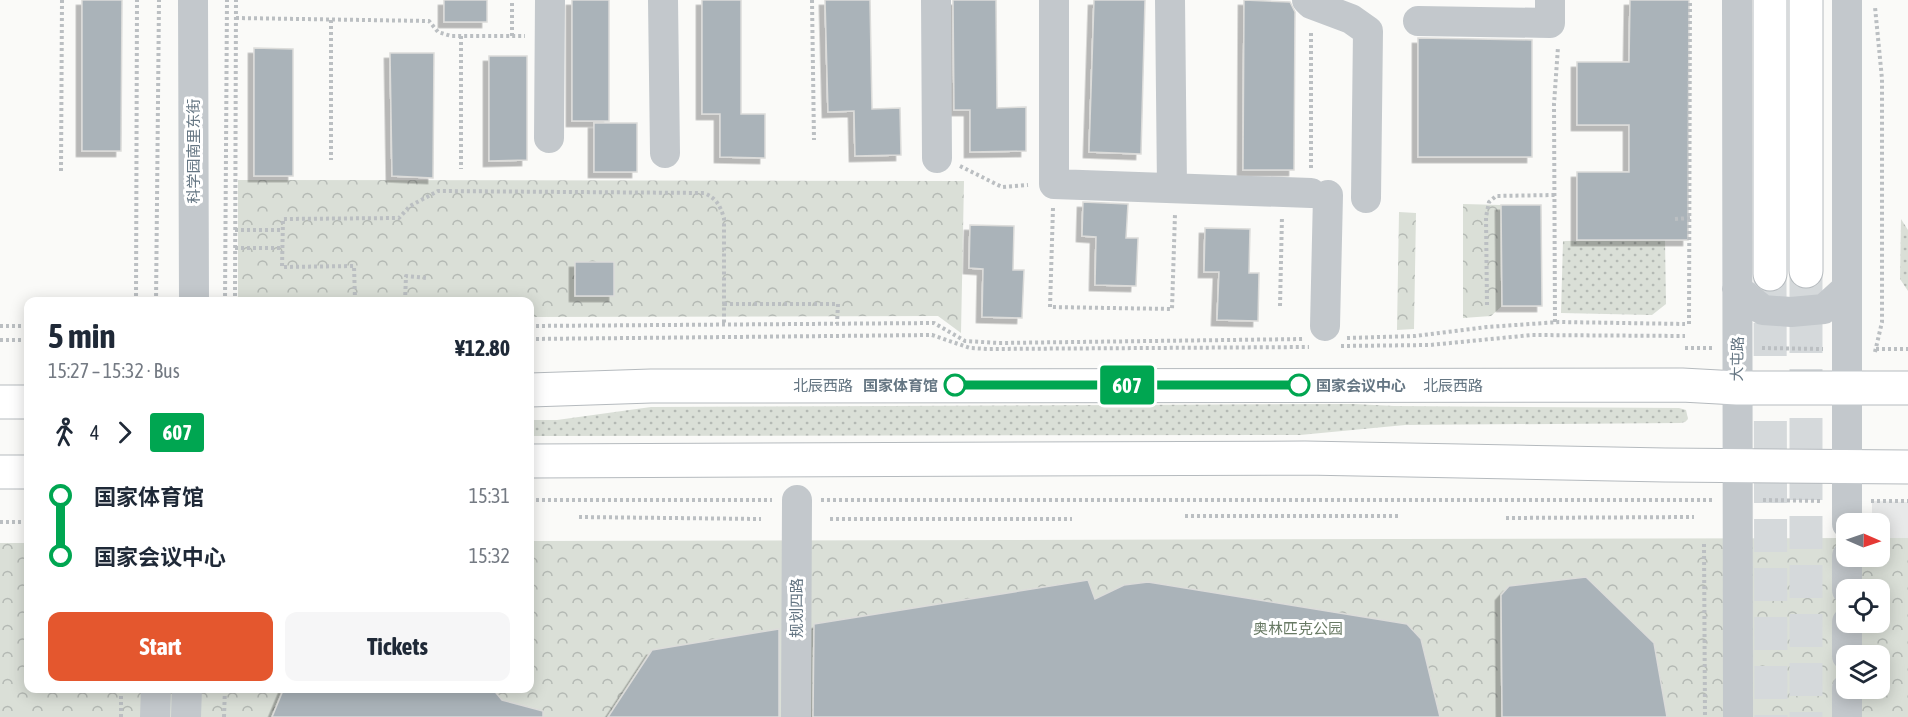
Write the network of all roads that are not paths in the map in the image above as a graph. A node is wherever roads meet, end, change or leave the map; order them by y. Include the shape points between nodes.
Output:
1 (177, 0) edge
2 (193, 0) edge
3 (208, 0) edge
4 (550, 0) edge
5 (663, 0) edge
6 (936, 0) edge
7 (1054, 0) edge
8 (1170, 0) edge
9 (1550, 0) edge
10 (1737, 0) edge
11 (1770, 0) edge
12 (1806, 0) edge
13 (1847, 0) edge
14 (1309, 2) edge
15 (1416, 8) edge
16 (549, 138) dead end
17 (665, 153) dead end
18 (937, 158) road end
19 (1174, 187) junction
20 (1366, 198) dead end
21 (1806, 272) tunnel mouth
22 (1770, 274) tunnel mouth
23 (1847, 288) junction
24 (1737, 289) junction
25 (178, 297) edge
26 (194, 297) edge
27 (208, 297) edge
28 (1327, 340) road end
29 (1860, 387) junction
30 (1737, 388) junction
31 (1908, 388) edge
32 (534, 390) edge
33 (0, 402) edge
34 (24, 402) edge
35 (534, 461) edge
36 (1738, 465) junction
37 (1859, 467) junction
38 (1908, 467) edge
39 (0, 472) edge
40 (24, 472) edge
41 (797, 500) road end
42 (1861, 512) edge
43 (156, 693) edge
44 (187, 693) edge
45 (1847, 699) edge
46 (155, 717) edge
47 (186, 717) edge
48 (796, 717) edge
49 (1738, 717) edge
50 (1847, 717) edge

1 - 25 street
2 - 26 street, 科学园南里东街
3 - 27 street
4 - 16 street
5 - 17 street
6 - 18 street
7 - 19 street via 1054,184
8 - 19 street
9 - 15 street via 1550,23
10 - 24 street, 大屯路
11 - 22 main road
12 - 21 main road
13 - 23 street
14 - 20 street via 1351,19 1368,31
19 - 28 street via 1320,194
23 - 24 street via 1824,309 1791,312 1763,310
23 - 29 street via 1862,350
24 - 30 street, 大屯路
29 - 30 main road, 北辰西路
29 - 31 main road, 北辰西路
29 - 37 street
30 - 32 main road, 北辰西路 via 943,385
30 - 36 street, 大屯路
33 - 34 main road
35 - 36 main road via 1305,458
36 - 37 main road
36 - 49 street, 大屯路 via 1749,500
37 - 38 main road
37 - 42 street
39 - 40 main road
41 - 48 street, 规划四路
43 - 46 street
44 - 47 street
45 - 50 street

